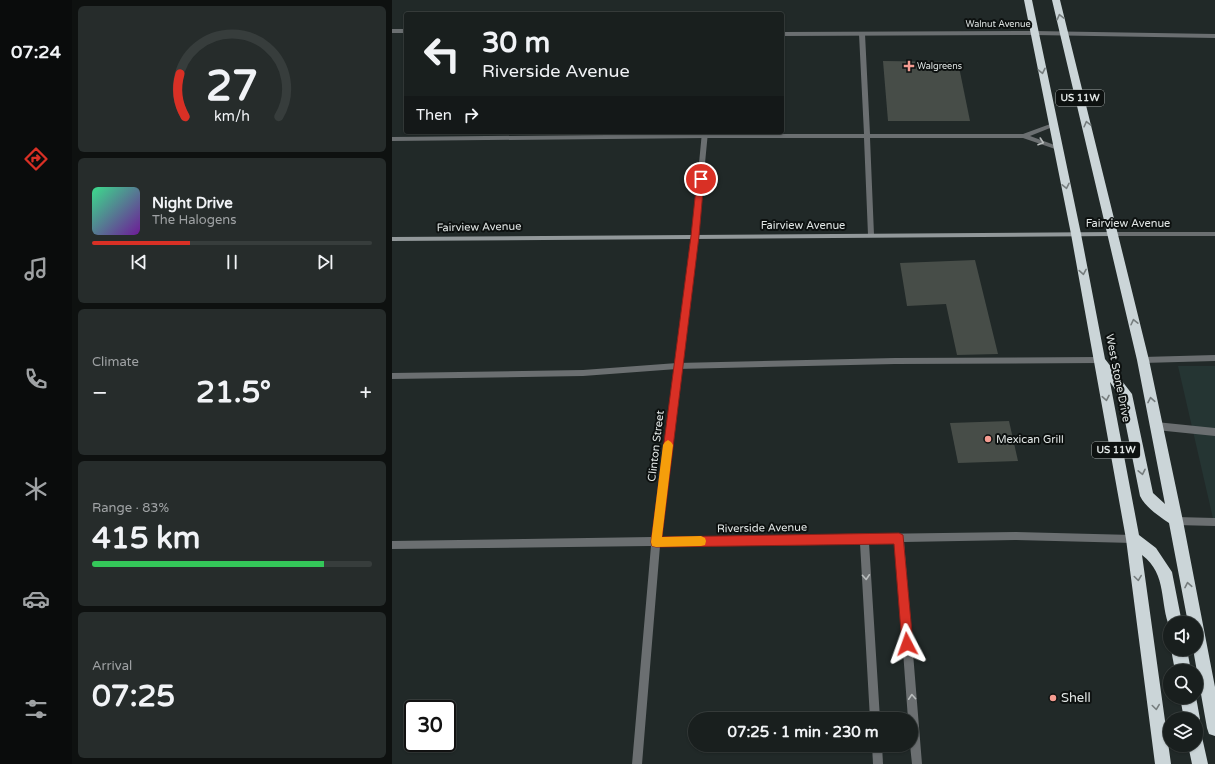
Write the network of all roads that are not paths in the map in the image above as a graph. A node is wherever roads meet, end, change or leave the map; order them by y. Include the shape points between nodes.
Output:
1 (1028, 0) edge
2 (1056, 0) edge
3 (392, 30) edge
4 (404, 31) edge
5 (1034, 33) junction
6 (784, 34) edge
7 (862, 34) junction
8 (1065, 34) junction
9 (1215, 36) edge
10 (1053, 124) junction
11 (705, 134) edge
12 (867, 136) junction
13 (1024, 136) junction
14 (392, 140) edge
15 (1058, 148) junction
16 (1076, 234) junction
17 (1114, 234) junction
18 (1215, 234) edge
19 (871, 235) junction
20 (695, 236) junction
21 (392, 239) edge
22 (1215, 358) edge
23 (1099, 360) junction
24 (1143, 360) junction
25 (678, 366) junction
26 (392, 376) edge
27 (1156, 426) junction
28 (1215, 432) edge
29 (1176, 521) junction
30 (1215, 522) edge
31 (864, 538) junction
32 (899, 538) junction
33 (1133, 539) junction
34 (656, 542) junction
35 (392, 545) edge
36 (1174, 616) edge
37 (1194, 616) edge
38 (1201, 656) edge
39 (875, 712) edge
40 (1215, 728) edge
41 (877, 752) edge
42 (1198, 752) edge
43 (637, 764) edge
44 (878, 764) edge
45 (917, 764) edge
46 (1164, 764) edge
47 (1200, 764) edge

1 - 5 highway, West Stone Drive / US 11W
8 -> 2 highway, US 11W
3 - 4 street
5 - 7 street, Walnut Avenue
5 - 8 street, Walnut Avenue
5 -> 10 highway, West Stone Drive / US 11W
6 - 7 street, Walnut Avenue
7 - 12 street
8 - 9 street, Walnut Avenue
17 -> 8 highway, US 11W
10 - 13 street
10 - 15 highway, West Stone Drive / US 11W
11 - 12 street
11 - 14 street
11 - 20 street, Clinton Street
12 - 13 street
12 - 19 street
13 -> 15 street
15 -> 16 highway, West Stone Drive / US 11W
16 - 17 street, Fairview Avenue
16 - 19 street, Fairview Avenue
16 -> 23 highway, West Stone Drive / US 11W
17 - 18 street, Fairview Avenue
24 -> 17 highway, US 11W
19 - 20 street, Fairview Avenue
20 - 21 street, Fairview Avenue
20 - 25 street, Clinton Street
22 - 24 street
23 - 25 street via 887,361
23 -> 29 highway via 1126,394 1147,496
23 -> 33 highway, West Stone Drive / US 11W
27 -> 24 highway, US 11W
25 - 26 street via 583,373
25 - 34 street, Clinton Street
27 - 28 street
27 - 29 highway, US 11W
29 - 30 street
37 -> 29 highway, US 11W
31 - 32 street, Riverside Avenue
31 - 34 street, Riverside Avenue
31 -> 39 street
32 - 33 street, Riverside Avenue via 1015,536
45 -> 32 street
33 - 36 highway via 1151,553 1167,577
33 -> 46 highway, West Stone Drive / US 11W
34 - 35 street, Riverside Avenue
34 - 43 street, Clinton Street
38 - 40 highway
41 - 44 street
42 - 47 highway

